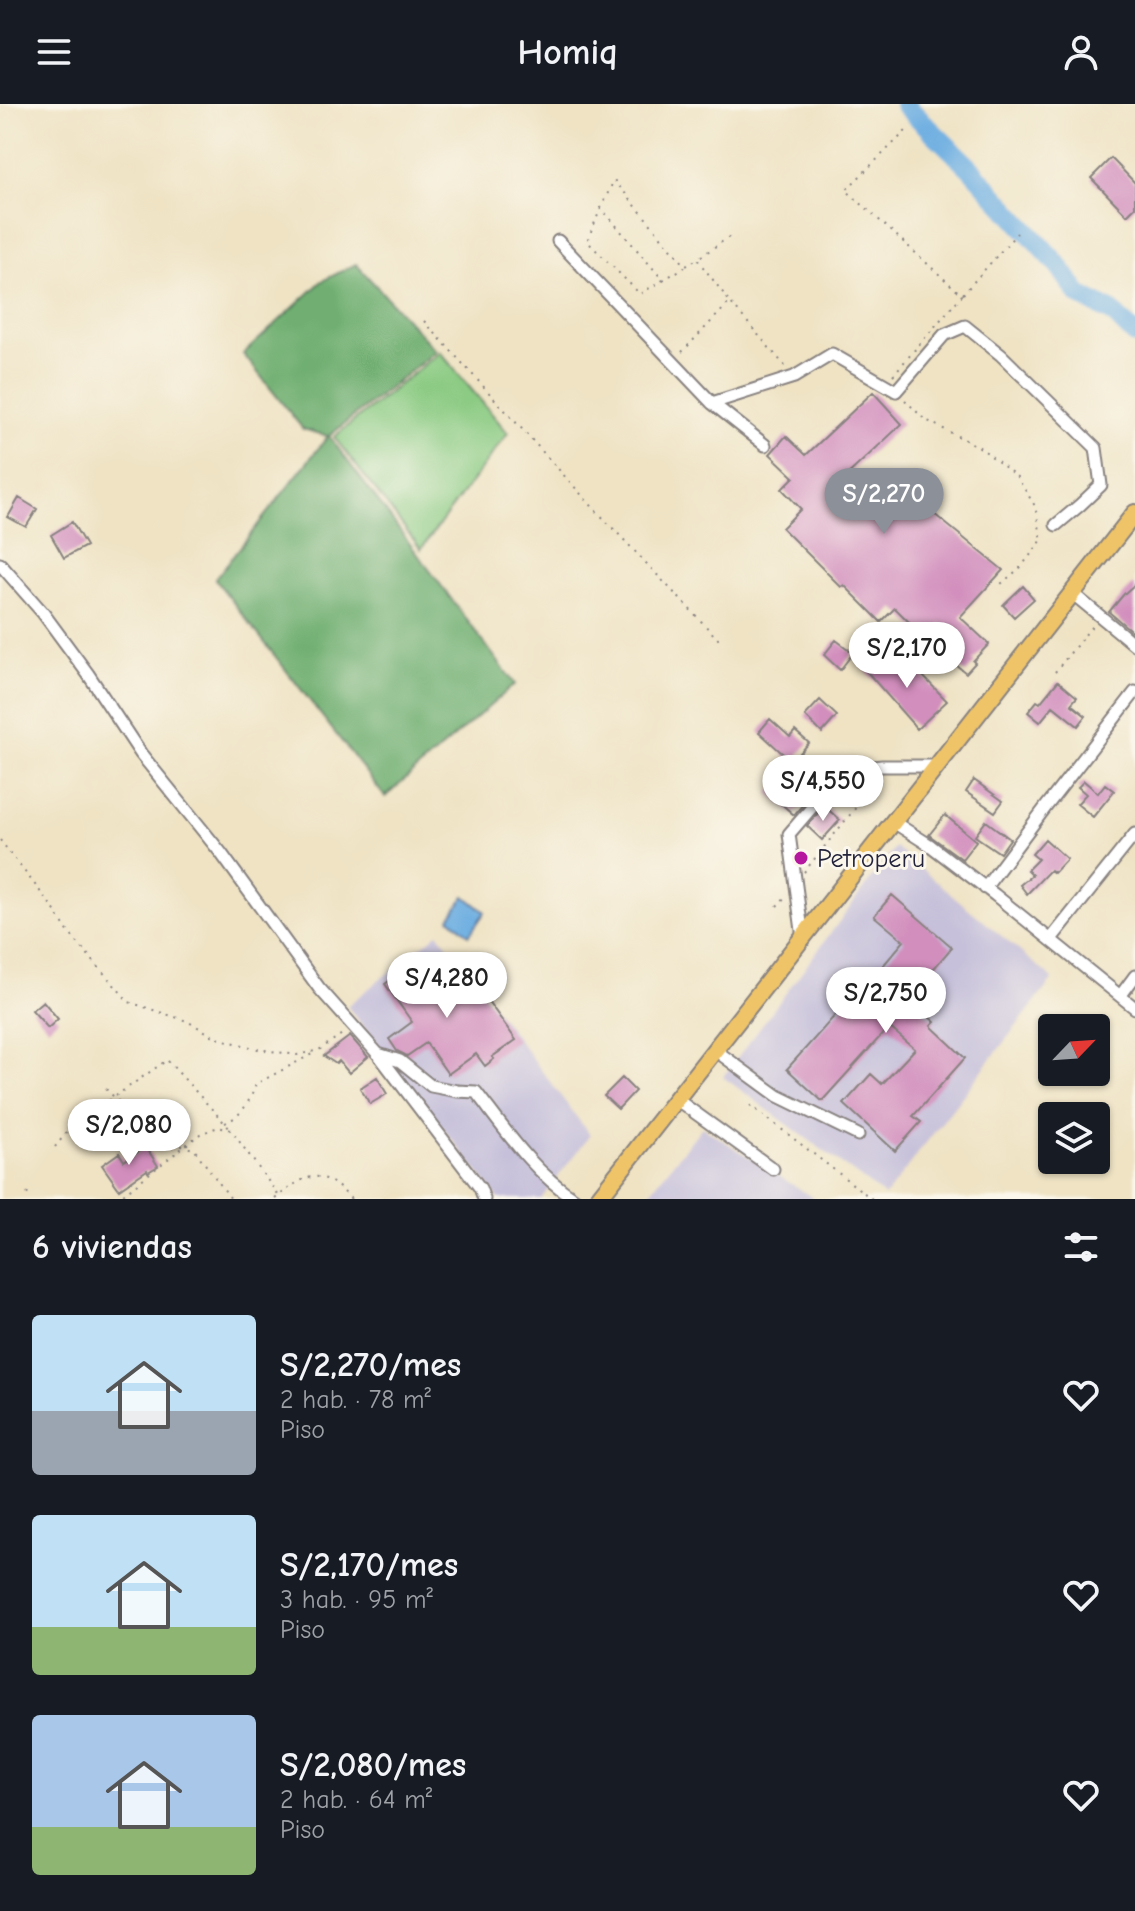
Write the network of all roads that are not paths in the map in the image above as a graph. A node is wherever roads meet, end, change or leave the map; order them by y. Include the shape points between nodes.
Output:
1 (558, 241) dead end
2 (712, 403) junction
3 (765, 445) dead end
4 (1135, 513) edge
5 (1056, 525) dead end
6 (0, 564) edge
7 (1072, 593) junction
8 (1135, 645) edge
9 (1135, 692) edge
10 (936, 766) junction
11 (892, 821) junction
12 (1135, 834) edge
13 (985, 888) junction
14 (803, 938) junction
15 (1051, 939) junction
16 (1135, 976) edge
17 (1121, 995) junction
18 (1135, 1008) edge
19 (715, 1050) junction
20 (378, 1054) junction
21 (676, 1099) junction
22 (858, 1135) dead end
23 (773, 1169) dead end
24 (484, 1199) edge
25 (575, 1199) edge
26 (598, 1199) edge

1 - 2 street
2 - 3 street
2 - 5 street via 794,377 832,354 896,391 944,335 965,326 1096,448 1101,485
4 - 7 highway
6 - 20 street via 43,613 141,754 319,988
7 - 8 street
7 - 10 highway
9 - 13 street
10 - 11 highway
10 - 14 street via 844,770 789,834
11 - 13 street
11 - 14 highway
12 - 15 street
13 - 15 street
14 - 19 highway
15 - 17 street
16 - 17 street
17 - 18 street
19 - 21 highway
19 - 22 street via 778,1096
20 - 24 street
20 - 25 street via 400,1061 431,1086 476,1092 520,1151
21 - 23 street
21 - 26 highway

